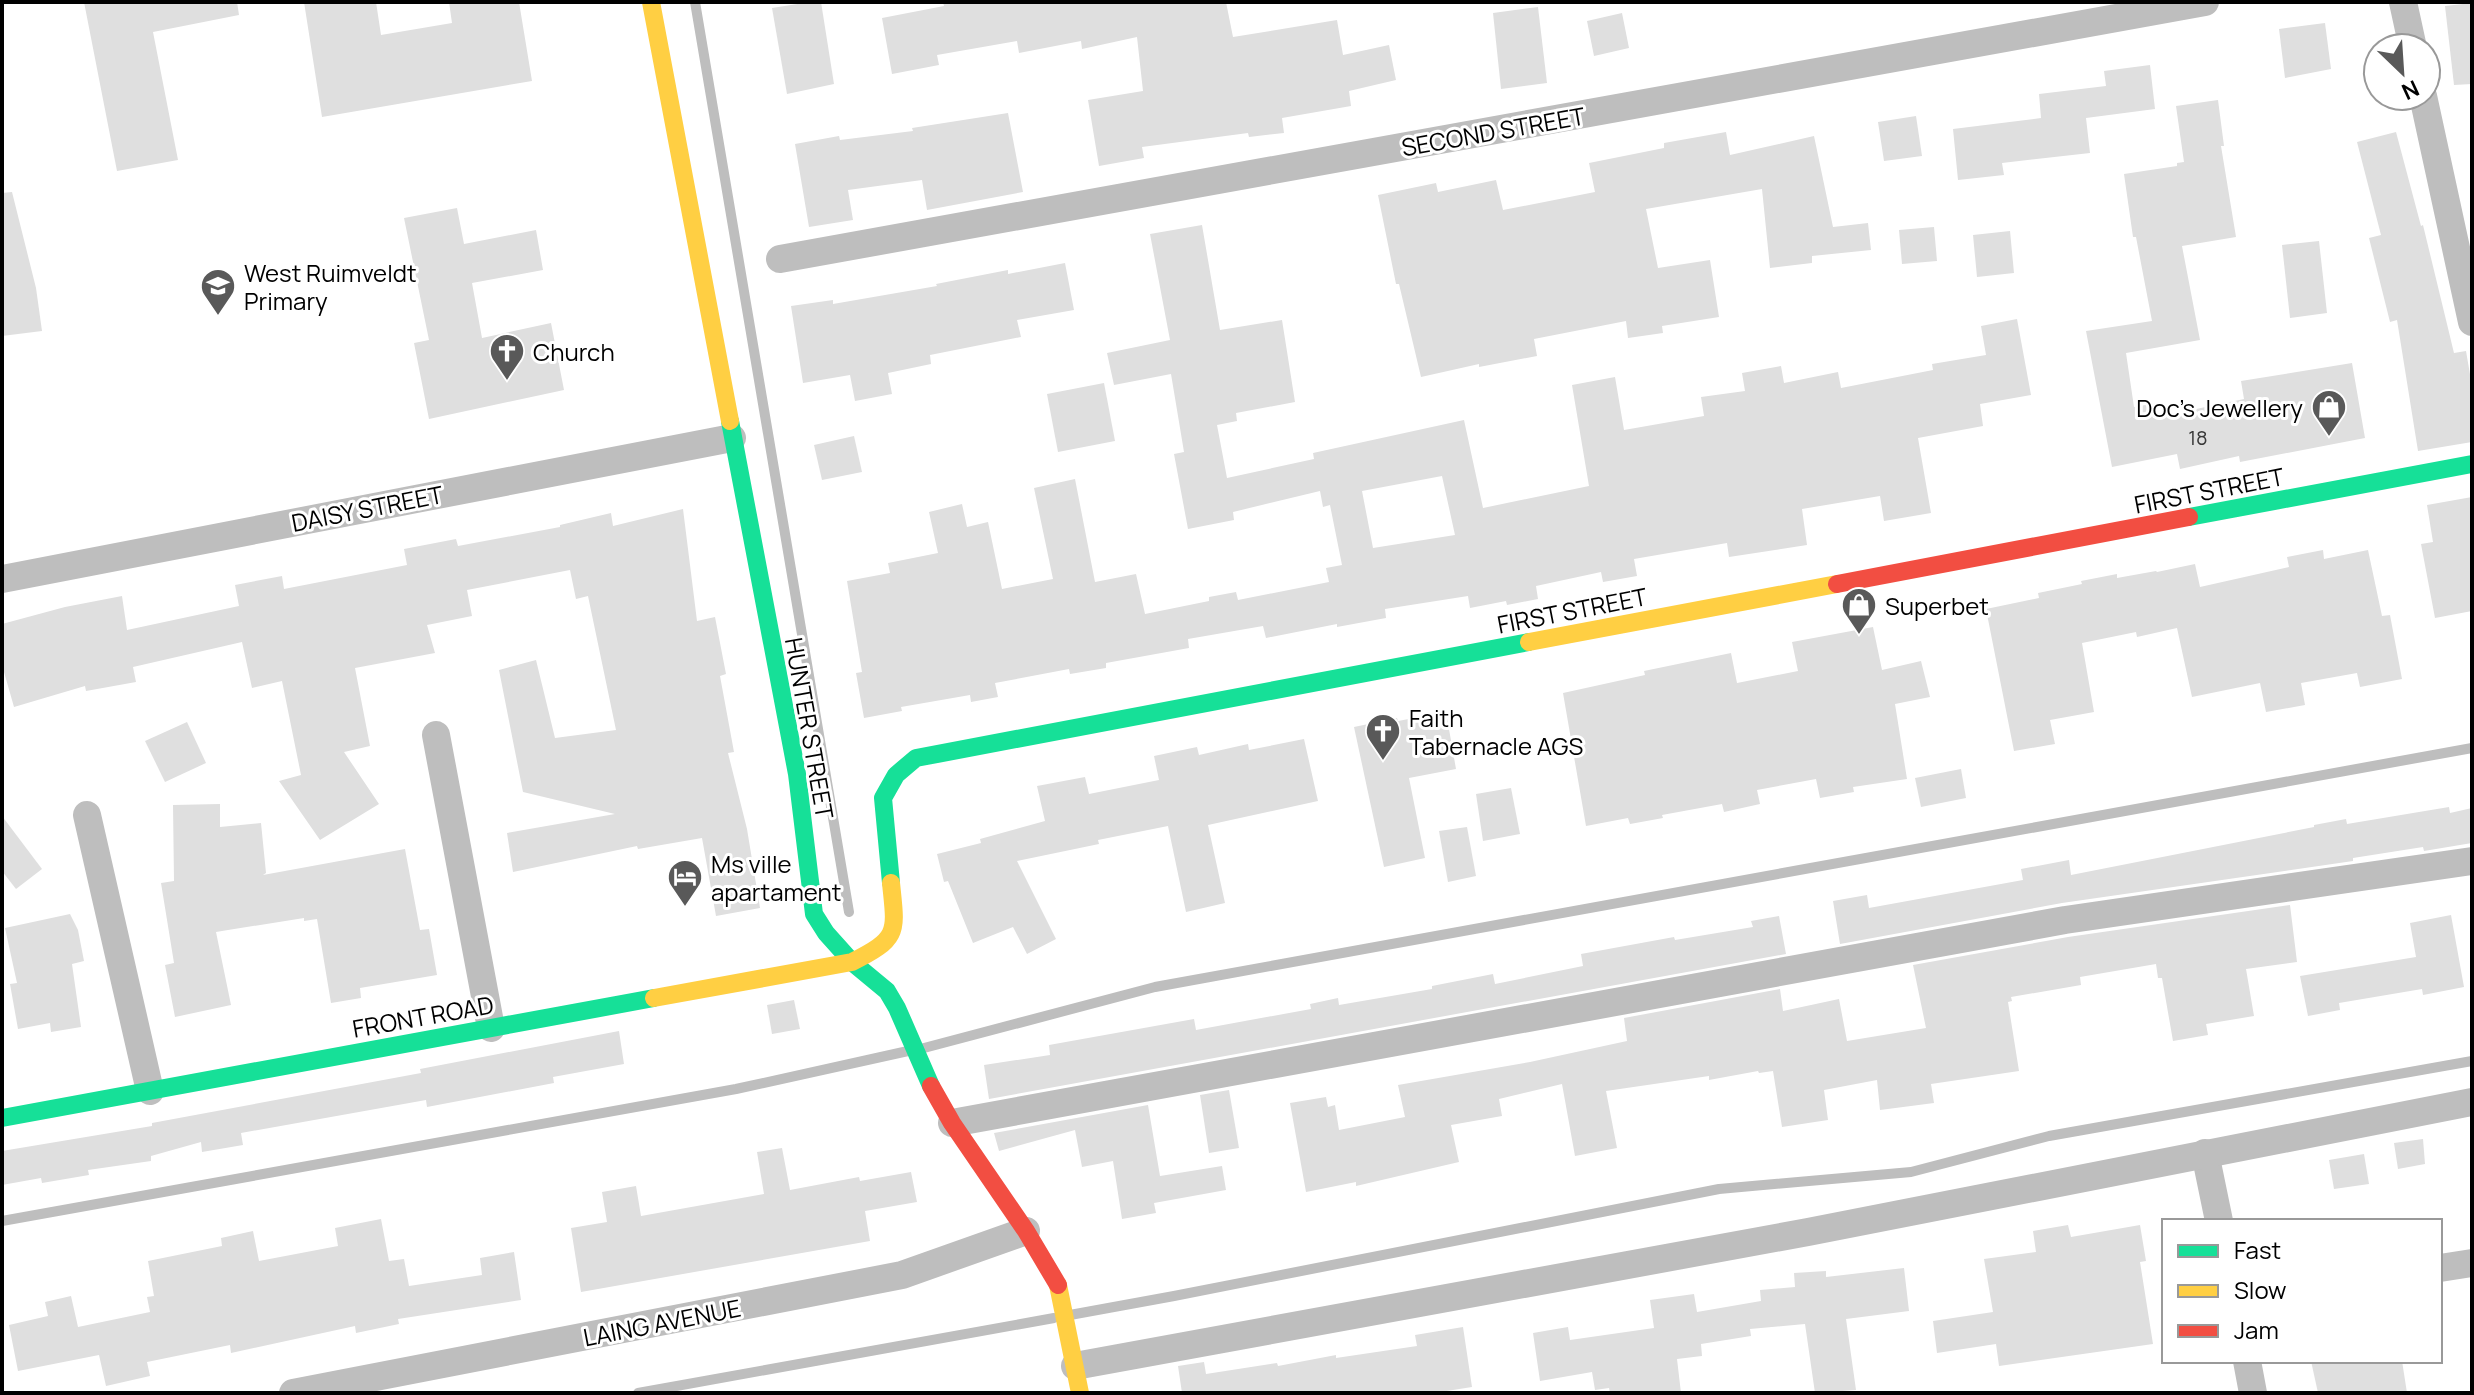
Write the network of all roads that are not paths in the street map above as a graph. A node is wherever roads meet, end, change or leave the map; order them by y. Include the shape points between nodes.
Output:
1 (651, 2) edge
2 (2205, 2) edge
3 (2403, 2) edge
4 (2410, 32) edge
5 (2426, 112) edge
6 (780, 259) dead end
7 (2472, 322) edge
8 (732, 438) junction
9 (2472, 464) edge
10 (2, 579) edge
11 (436, 735) dead end
12 (87, 815) dead end
13 (2472, 861) edge
14 (852, 962) junction
15 (491, 1028) junction
16 (150, 1091) junction
17 (2472, 1102) edge
18 (2, 1118) edge
19 (952, 1123) junction
20 (2205, 1153) junction
21 (2219, 1219) edge
22 (1026, 1231) junction
23 (2472, 1263) edge
24 (2442, 1268) edge
25 (2247, 1363) edge
26 (1073, 1385) edge
27 (293, 1393) edge
28 (2253, 1393) edge

1 - 8 street, HUNTER STREET
2 - 6 street, SECOND STREET
3 - 4 street
5 - 7 street
8 - 10 street, DAISY STREET
8 - 14 street, HUNTER STREET via 797,774 814,914
9 - 14 street, FIRST STREET via 916,758 890,781 883,798 895,926 880,948
11 - 15 street
12 - 16 street
13 - 19 street via 2049,922
14 - 15 street, FRONT ROAD
14 - 19 street, HUNTER STREET via 887,991
15 - 16 street, FRONT ROAD
16 - 18 street, FRONT ROAD
17 - 20 street
19 - 22 street, HUNTER STREET
20 - 21 street
20 - 26 street
22 - 26 street, HUNTER STREET via 1057,1281
22 - 27 street, LAING AVENUE via 902,1275
23 - 24 street
25 - 28 street

